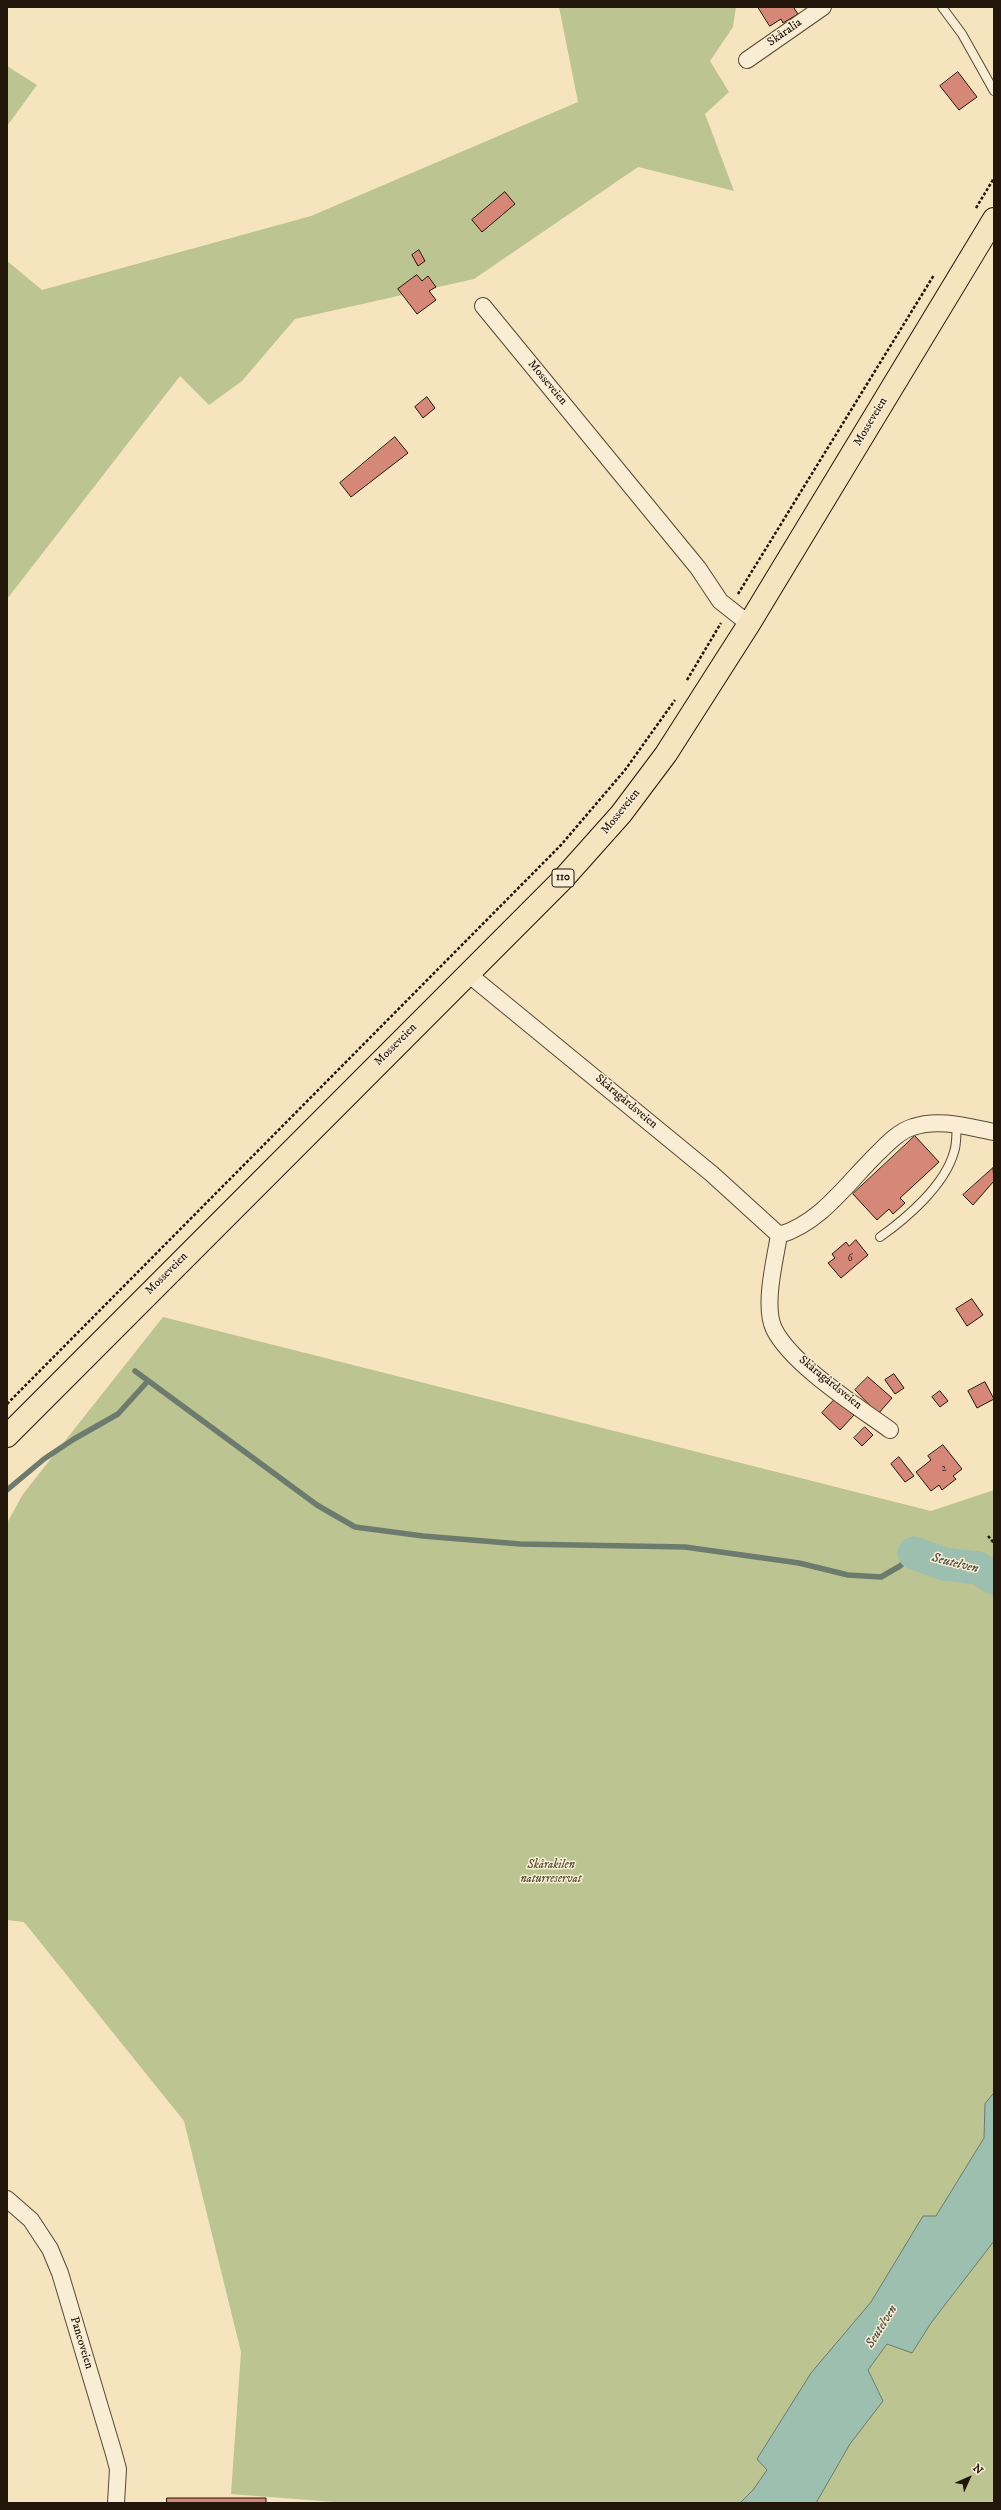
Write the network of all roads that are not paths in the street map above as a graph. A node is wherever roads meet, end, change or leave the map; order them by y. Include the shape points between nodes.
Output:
1 (823, 7) edge
2 (942, 7) edge
3 (747, 60) dead end
4 (994, 91) edge
5 (994, 220) edge
6 (483, 306) dead end
7 (749, 624) junction
8 (467, 973) junction
9 (957, 1124) junction
10 (994, 1132) edge
11 (779, 1235) junction
12 (880, 1237) dead end
13 (890, 1430) dead end
14 (7, 1436) edge
15 (7, 2199) edge
16 (116, 2503) edge

1 - 3 street, Skåralia
2 - 4 lane via 962,34
5 - 7 highway, Mosseveien / 110
6 - 7 street, Mosseveien via 698,568 720,601
7 - 8 highway, Mosseveien / 110 via 666,754 621,814 563,878
8 - 11 street, Skåragårdsveien via 706,1169
8 - 14 highway, Mosseveien / 110
9 - 10 street
9 - 11 street via 932,1124 901,1132 857,1172 820,1211 803,1225
9 - 12 lane via 955,1151 941,1179 901,1222
11 - 13 street, Skåragårdsveien via 769,1293 774,1328 792,1352 813,1372
15 - 16 street, Pancoveien via 42,2233 60,2273 118,2469

